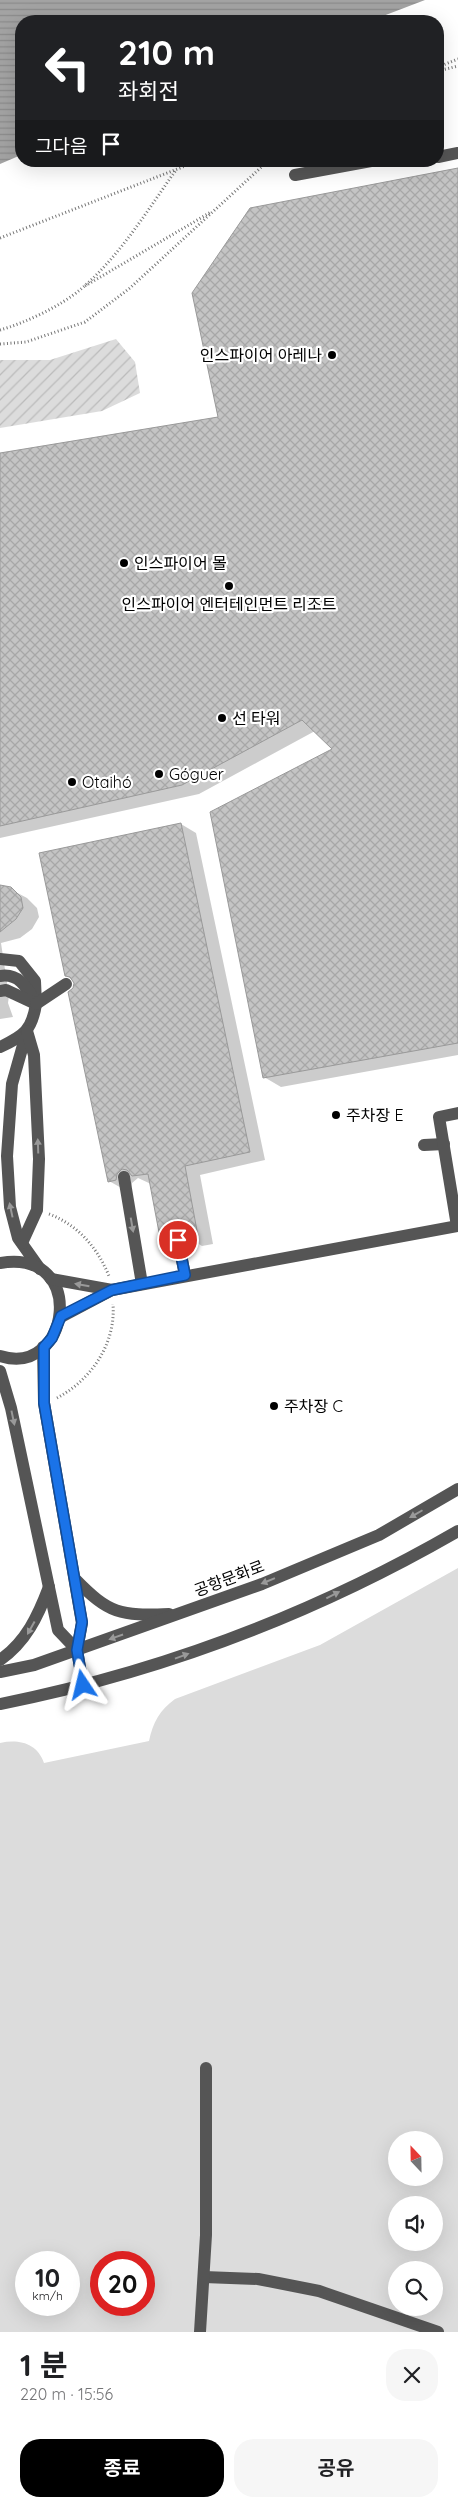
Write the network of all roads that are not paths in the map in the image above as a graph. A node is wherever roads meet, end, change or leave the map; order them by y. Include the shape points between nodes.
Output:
1 (458, 153) edge
2 (444, 156) edge
3 (338, 167) edge
4 (295, 175) dead end
5 (0, 959) edge
6 (0, 976) edge
7 (66, 984) dead end
8 (0, 991) edge
9 (36, 1004) junction
10 (27, 1032) junction
11 (0, 1047) edge
12 (458, 1113) edge
13 (444, 1144) junction
14 (424, 1145) dead end
15 (454, 1176) edge
16 (124, 1177) dead end
17 (458, 1226) edge
18 (178, 1240) dead end
19 (22, 1243) junction
20 (0, 1263) edge
21 (40, 1269) junction
22 (185, 1275) junction
23 (51, 1279) junction
24 (142, 1284) junction
25 (112, 1290) junction
26 (61, 1316) junction
27 (44, 1347) junction
28 (0, 1356) edge
29 (0, 1372) edge
30 (458, 1489) edge
31 (458, 1531) edge
32 (75, 1579) junction
33 (49, 1587) junction
34 (179, 1614) junction
35 (77, 1650) junction
36 (0, 1660) edge
37 (0, 1672) edge
38 (83, 1685) junction
39 (0, 1704) edge
40 (206, 2068) dead end
41 (204, 2277) junction
42 (200, 2332) edge
43 (438, 2332) edge

1 - 2 street
3 - 4 street
5 - 9 street via 19,961 30,974 35,981
6 - 9 street via 7,975 25,983
7 - 9 street
8 - 9 street via 6,990
9 - 10 street via 33,1022
10 - 11 street
19 -> 10 street via 38,1210 34,1055
19 -> 10 street via 10,1207 6,1156 12,1084
12 - 13 street via 439,1117
13 - 14 street
13 - 15 street
15 - 17 street
16 -> 24 street
17 - 22 street
18 - 22 street
19 - 21 street
20 - 21 street via 26,1263
21 - 23 street
22 - 24 street
25 -> 23 street
23 - 26 street via 59,1297
24 - 25 street
25 - 26 street
26 - 27 street via 52,1338
27 - 28 street via 18,1358
27 - 32 street via 44,1403
29 -> 33 street via 11,1408
30 -> 34 street, 공항문화로 via 379,1535 262,1584
38 -> 31 street via 175,1659 298,1613
32 - 34 street via 112,1610 132,1615
32 - 35 street via 82,1622
33 - 35 street via 58,1630
33 -> 36 street via 27,1635
34 -> 35 street, 공항문화로
35 - 37 street, 공항문화로 via 34,1665
35 - 38 street
38 - 39 street
40 - 41 street
41 - 42 street
41 - 43 street via 258,2279 319,2291

